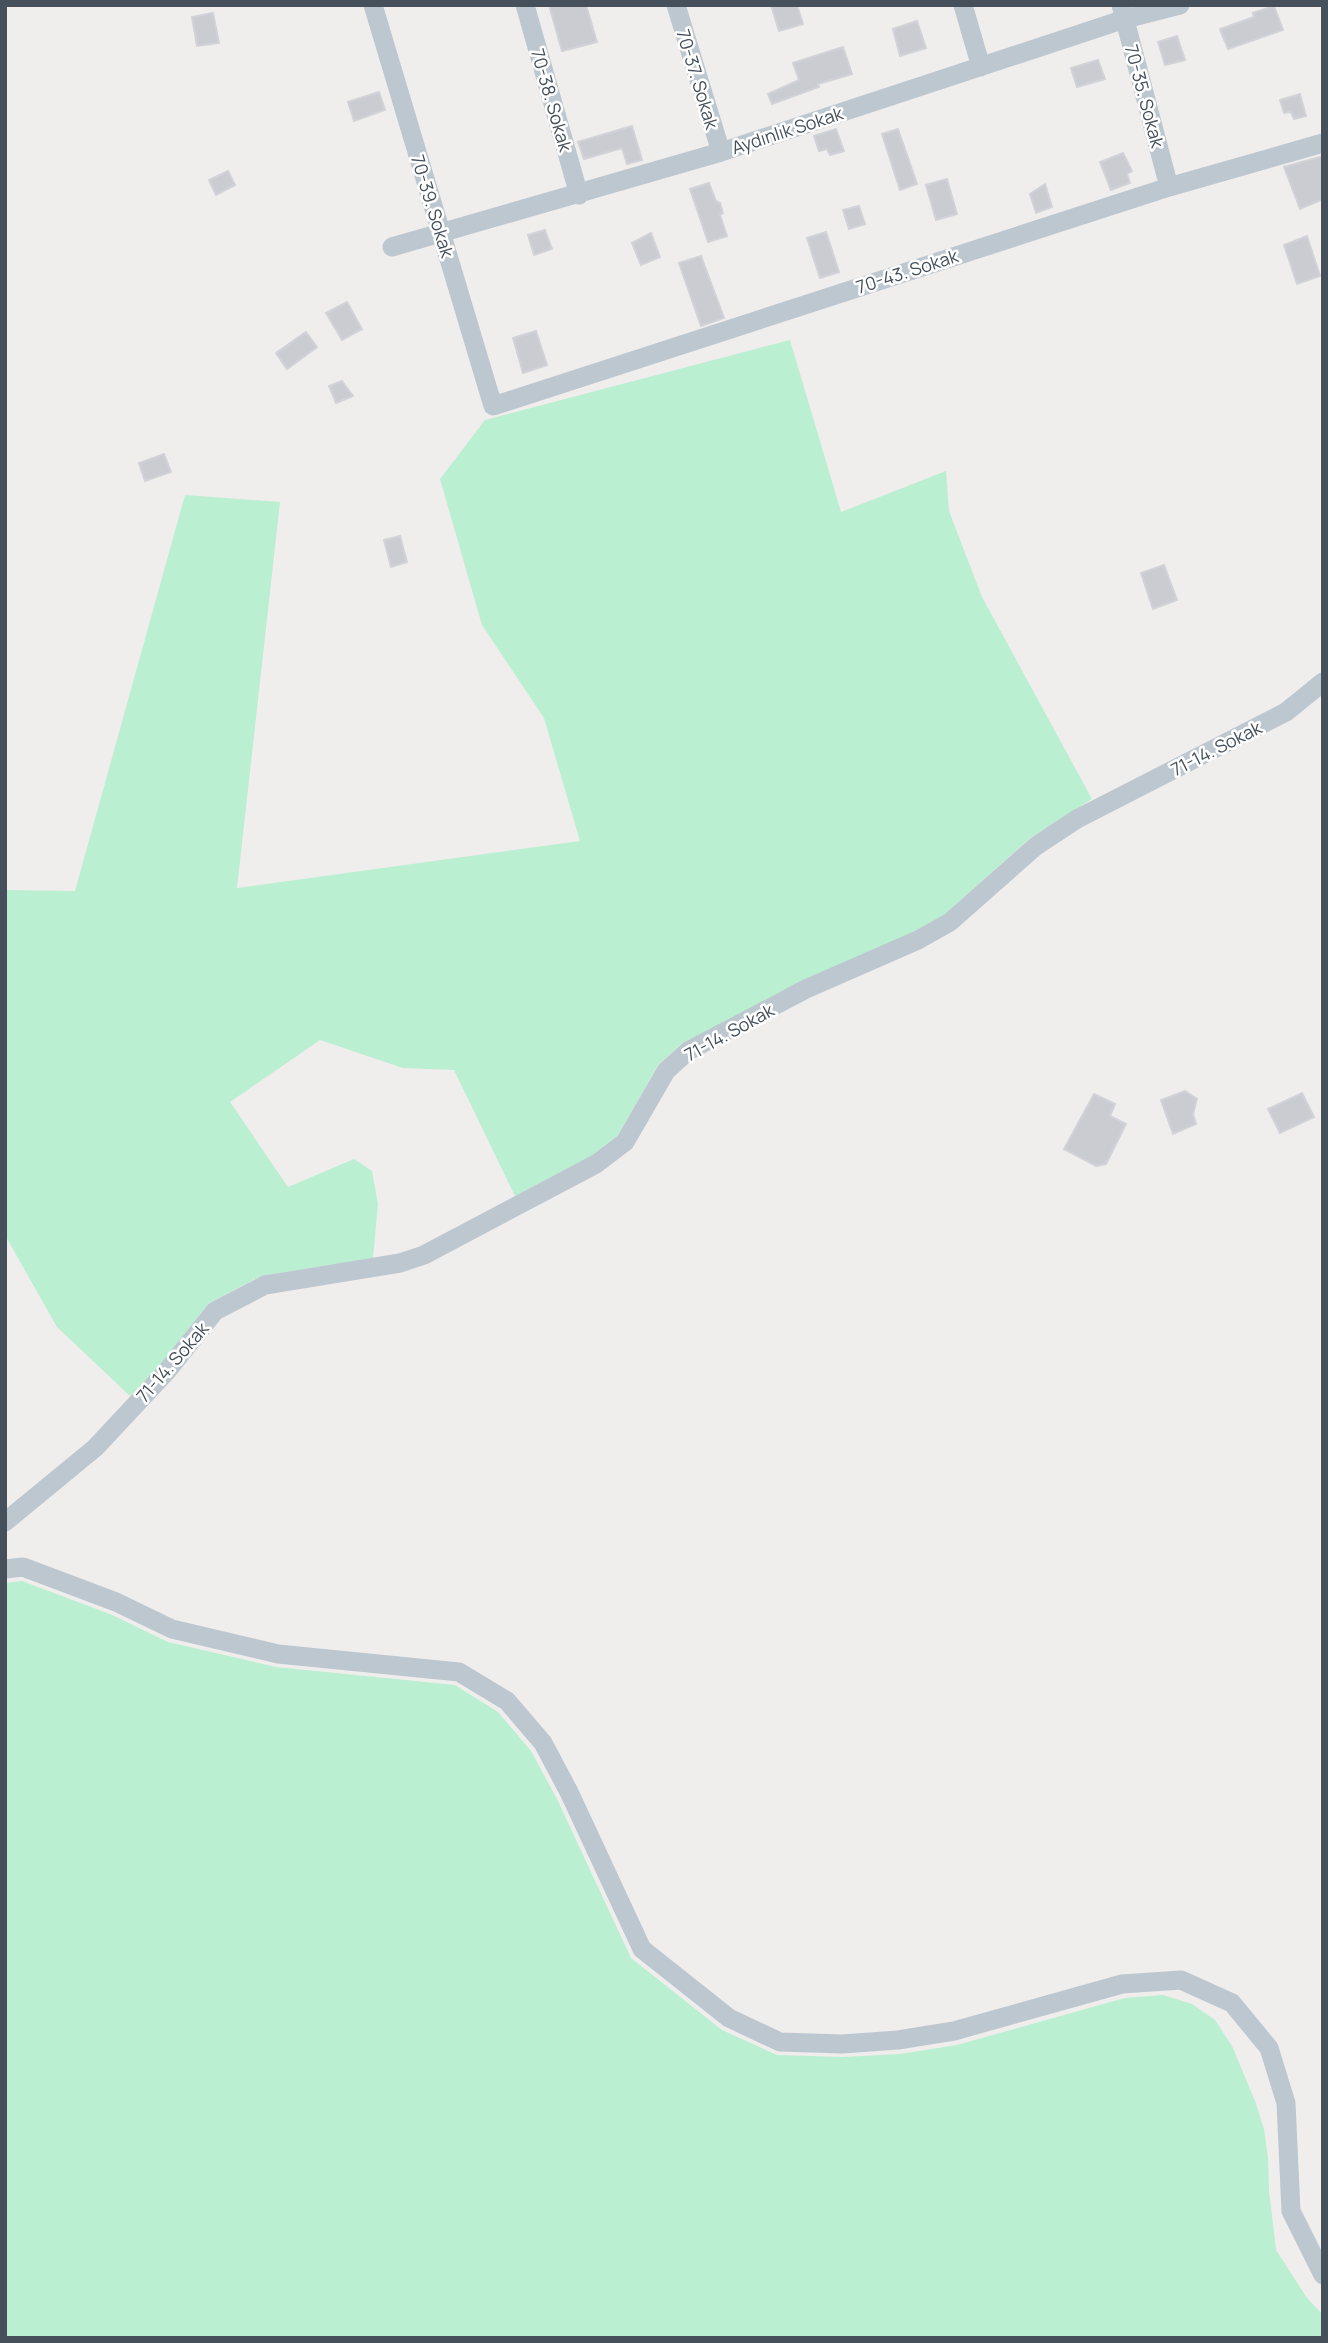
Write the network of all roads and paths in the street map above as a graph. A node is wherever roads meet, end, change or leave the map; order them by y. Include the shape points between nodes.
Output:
1 (373, 5) edge
2 (525, 5) edge
3 (676, 5) edge
4 (963, 5) edge
5 (1180, 5) edge
6 (1123, 12) edge
7 (981, 67) junction
8 (1323, 143) edge
9 (721, 152) junction
10 (1169, 187) junction
11 (579, 195) junction
12 (442, 233) junction
13 (392, 247) dead end
14 (494, 406) joint
15 (1323, 682) edge
16 (5, 1522) edge
17 (5, 1569) edge
18 (1323, 2275) edge

1 - 12 street, 70-39. Sokak
2 - 11 street, 70-38. Sokak
3 - 9 street, 70-37. Sokak
4 - 7 street
5 - 6 street, Aydınlık Sokak
6 - 7 street, Aydınlık Sokak
6 - 10 street, 70-35. Sokak
7 - 9 street, Aydınlık Sokak
8 - 10 street, 70-43. Sokak
9 - 11 street, Aydınlık Sokak
10 - 14 street, 70-43. Sokak
11 - 12 street, Aydınlık Sokak
12 - 13 street, Aydınlık Sokak
12 - 14 street, 70-39. Sokak
15 - 16 street, 71-14. Sokak via 1286,712 1067,826 1036,846 950,922 688,1051 666,1071 625,1142 596,1164 424,1255 265,1285 215,1311 95,1448
17 - 18 street via 23,1567 172,1629 278,1654 459,1672 506,1702 543,1743 642,1949 729,2018 780,2042 842,2044 954,2031 1122,1984 1181,1980 1232,2003 1269,2048 1286,2103 1291,2211

